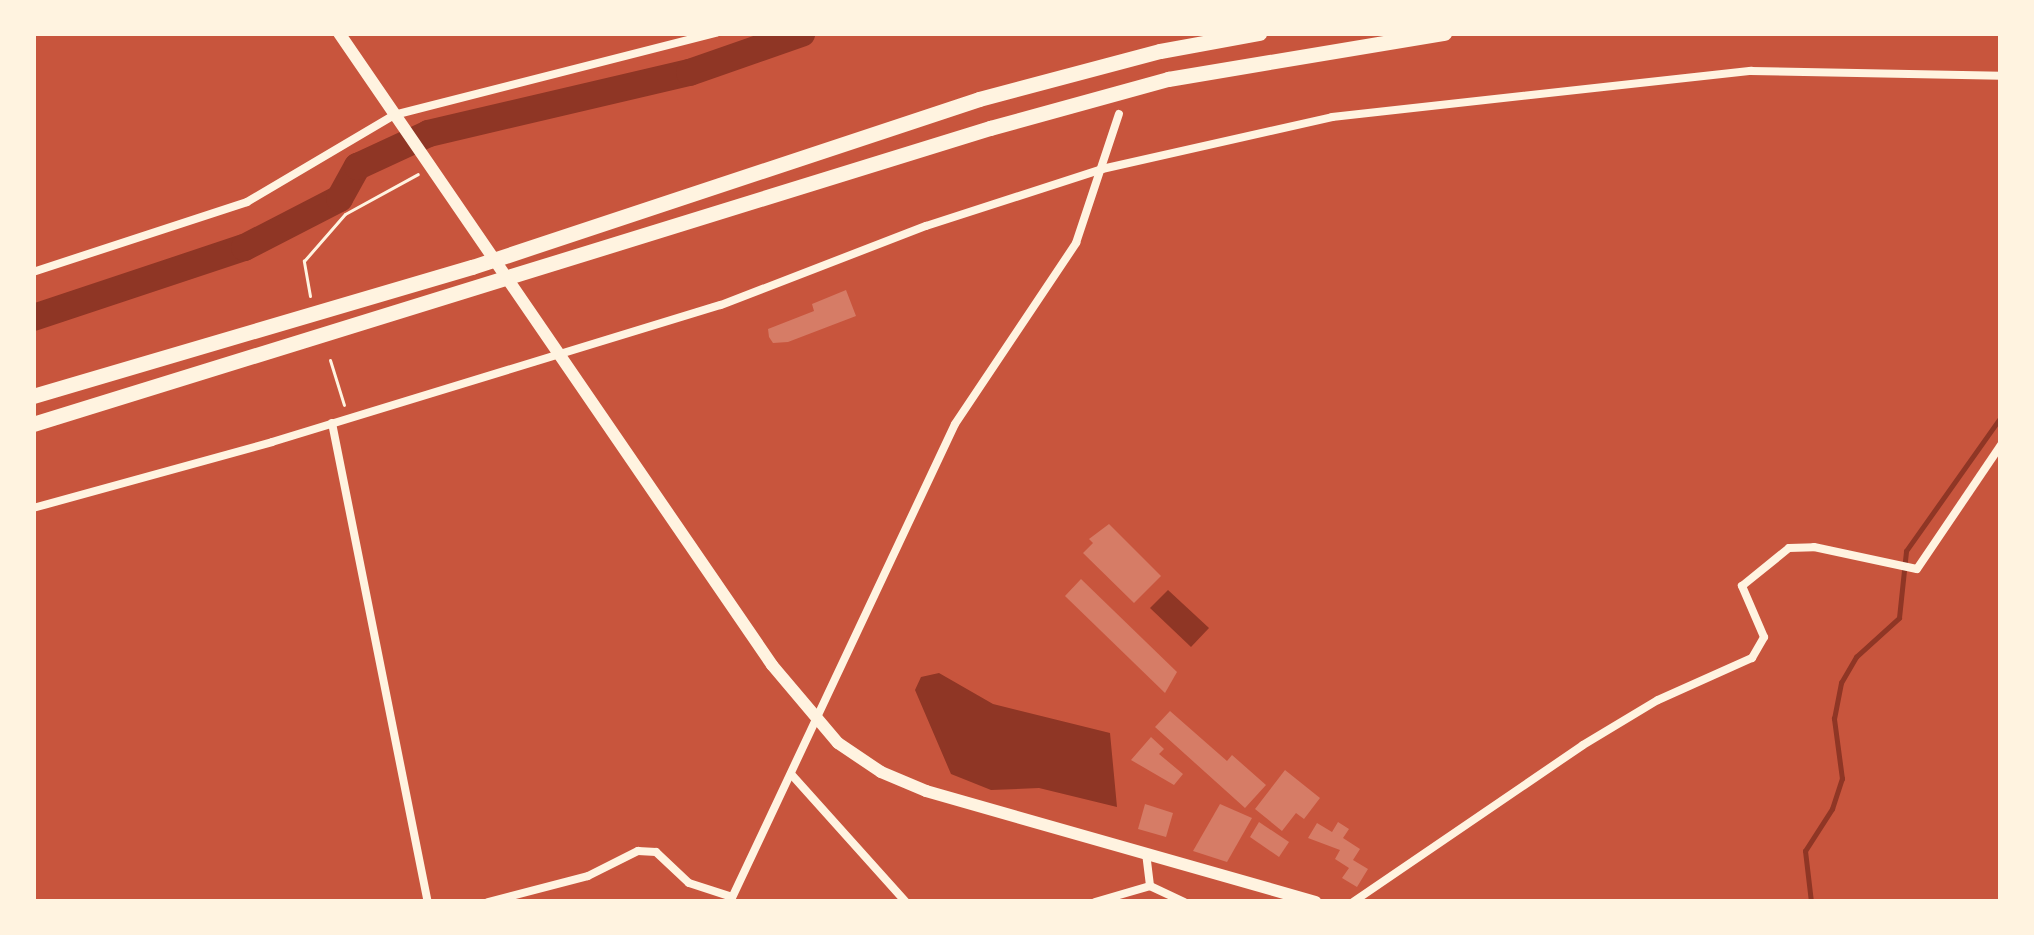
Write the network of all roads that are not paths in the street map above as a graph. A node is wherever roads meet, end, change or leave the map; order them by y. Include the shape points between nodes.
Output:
1 (339, 33) edge
2 (716, 33) edge
3 (1259, 33) edge
4 (1444, 33) edge
5 (2001, 76) edge
6 (1119, 113) dead end
7 (398, 120) junction
8 (1102, 169) junction
9 (33, 272) edge
10 (560, 354) junction
11 (33, 396) edge
12 (332, 423) junction
13 (33, 424) edge
14 (2001, 445) edge
15 (33, 508) edge
16 (816, 721) junction
17 (790, 773) junction
18 (1146, 854) junction
19 (1150, 886) junction
20 (731, 900) edge
21 (428, 902) edge
22 (488, 902) edge
23 (906, 902) edge
24 (1095, 902) edge
25 (1184, 902) edge
26 (1316, 902) edge
27 (1353, 902) edge

1 - 7 main road
2 - 7 street
3 - 11 highway via 979,99 472,267
4 - 13 highway via 1168,80 990,128
5 - 8 street via 1750,71 1423,103
6 - 8 street
7 - 9 street via 248,202
7 - 10 main road
8 - 10 street
8 - 16 street via 1076,242 955,424
10 - 12 street
10 - 16 main road
12 - 15 street
12 - 21 street
14 - 27 street via 1915,569 1789,548 1742,586 1764,637 1752,658 1582,745
16 - 17 street
16 - 18 main road via 881,772 926,791
17 - 20 street
17 - 23 street
18 - 19 street
18 - 26 main road
19 - 24 street
19 - 25 street
20 - 22 street via 689,883 656,852 638,851 588,876

